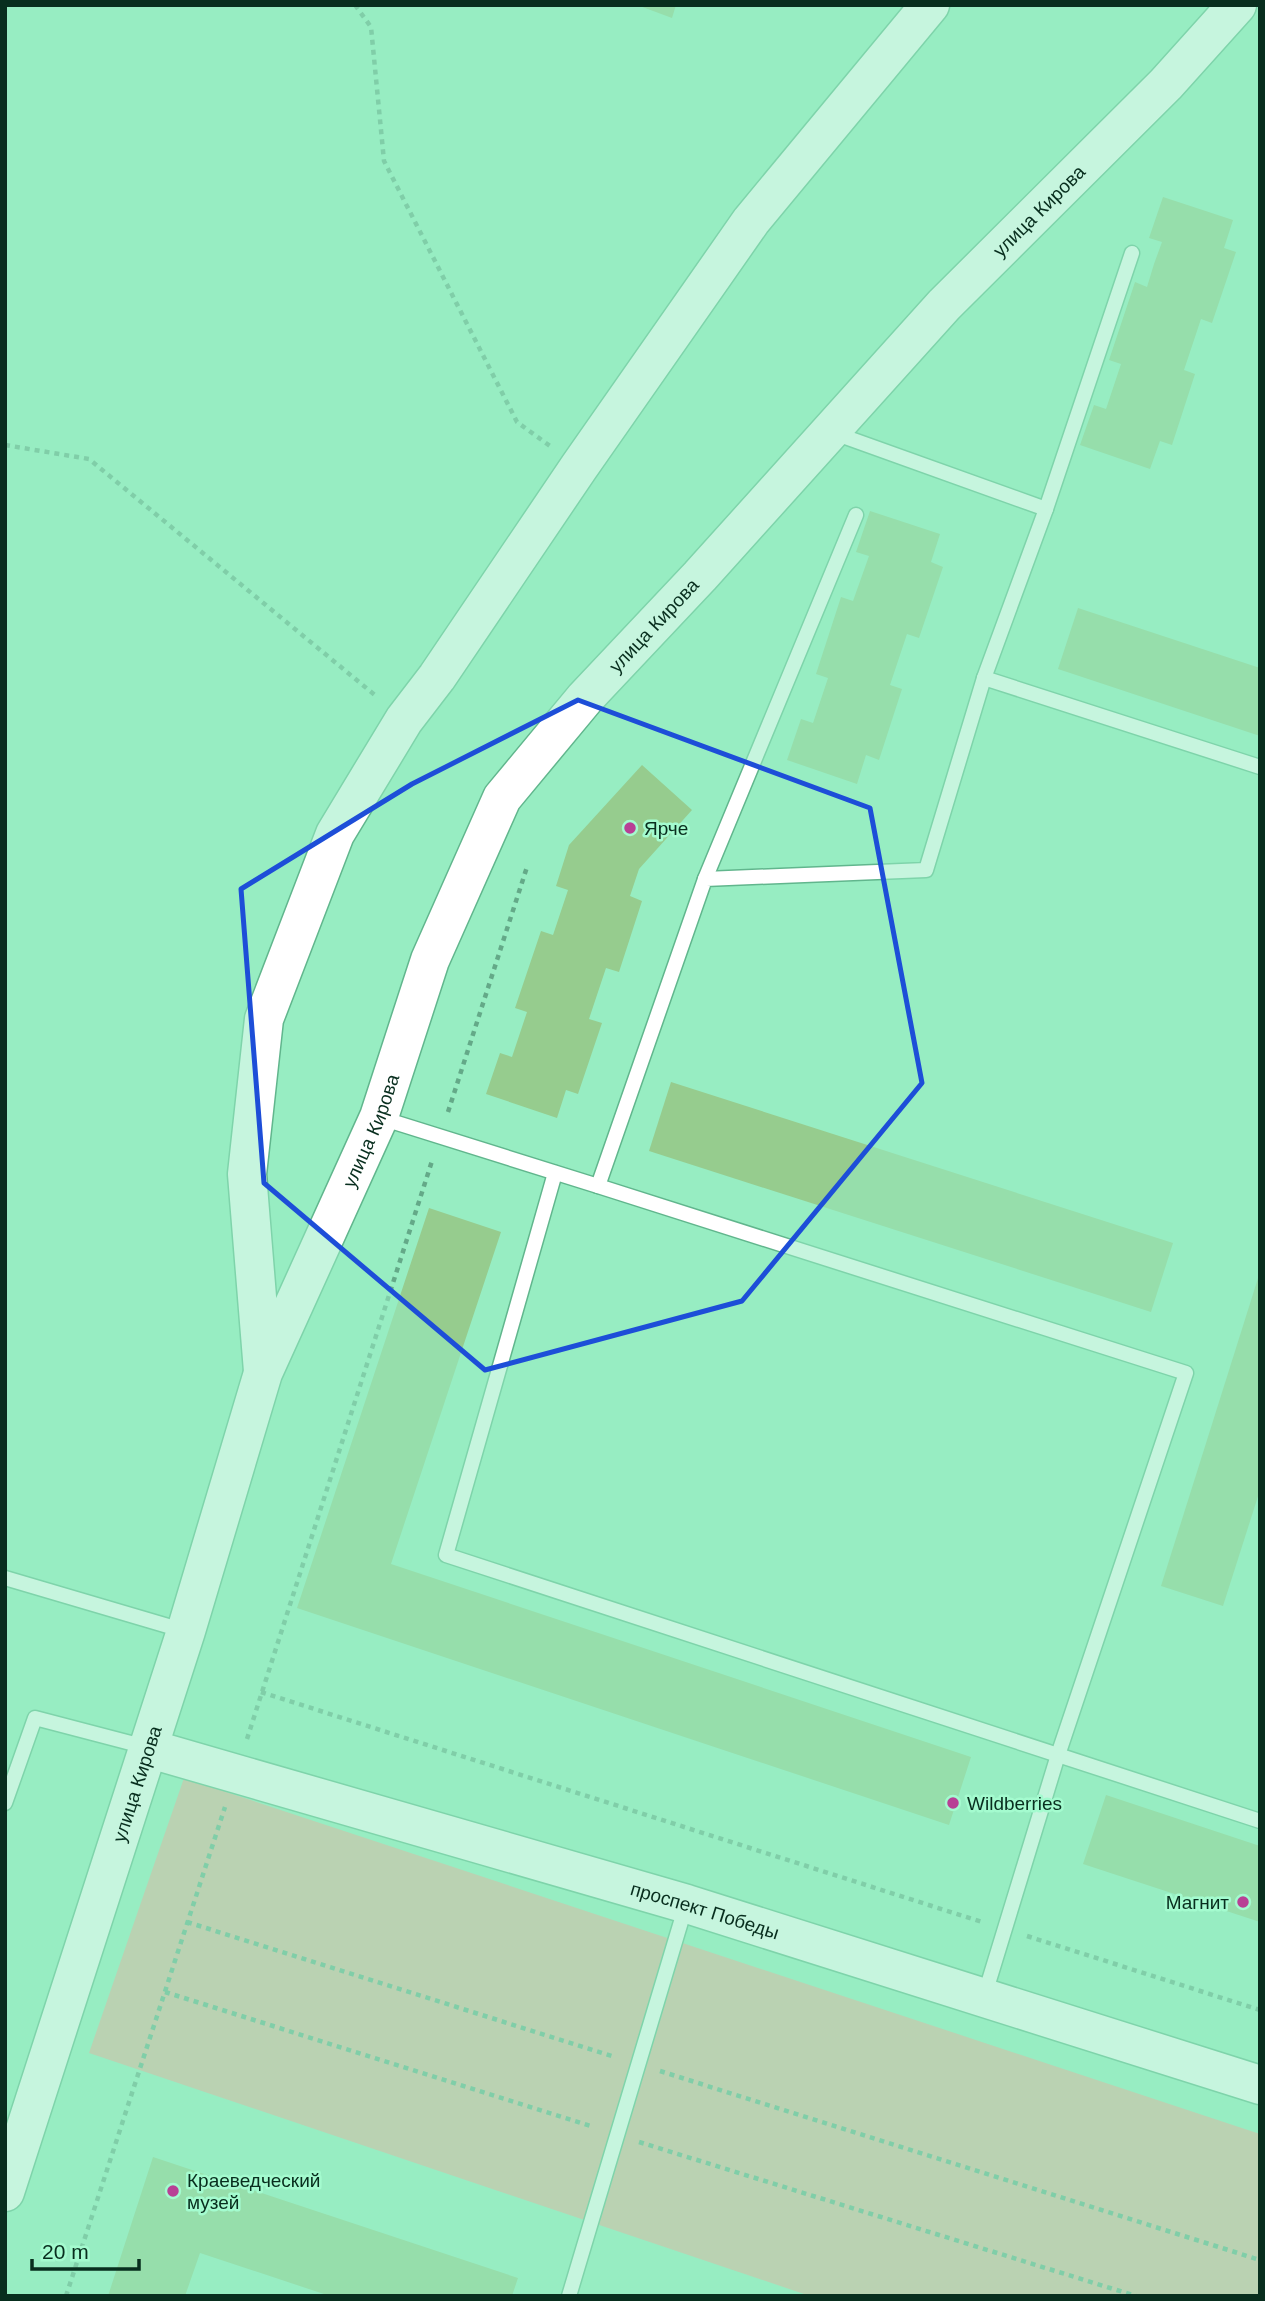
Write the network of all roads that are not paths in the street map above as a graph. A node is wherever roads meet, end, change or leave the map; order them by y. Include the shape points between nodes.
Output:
1 (930, 5) edge
2 (1237, 5) edge
3 (1132, 253) dead end
4 (831, 432) junction
5 (1046, 509) junction
6 (856, 515) dead end
7 (984, 678) junction
8 (1260, 767) edge
9 (705, 880) junction
10 (379, 1117) junction
11 (555, 1172) junction
12 (598, 1186) junction
13 (263, 1373) junction
14 (5, 1578) edge
15 (187, 1631) junction
16 (147, 1748) junction
17 (1058, 1755) junction
18 (5, 1803) edge
19 (1260, 1821) edge
20 (687, 1903) junction
21 (984, 1998) junction
22 (1260, 2085) edge
23 (13, 2138) edge
24 (5, 2192) edge
25 (569, 2296) edge

1 - 13 main road, улица Кирова via 751,221 404,720 335,834 264,1019 247,1174
2 - 4 main road, улица Кирова via 1166,84 944,305
3 - 5 lane
4 - 5 lane
4 - 10 main road, улица Кирова via 586,698 502,798 430,960
5 - 7 lane
6 - 9 lane
7 - 8 lane
7 - 9 lane via 926,870
9 - 12 lane
10 - 11 lane
10 - 13 main road, улица Кирова
11 - 12 lane
11 - 17 lane via 446,1555
12 - 17 lane via 1186,1373
13 - 15 main road, улица Кирова
14 - 15 lane
15 - 16 main road, улица Кирова
16 - 18 lane via 35,1718
16 - 20 main road, проспект Победы
16 - 23 main road, улица Кирова
17 - 19 lane
17 - 21 lane
20 - 21 main road, проспект Победы
20 - 25 lane
21 - 22 main road, проспект Победы
23 - 24 main road, улица Кирова

